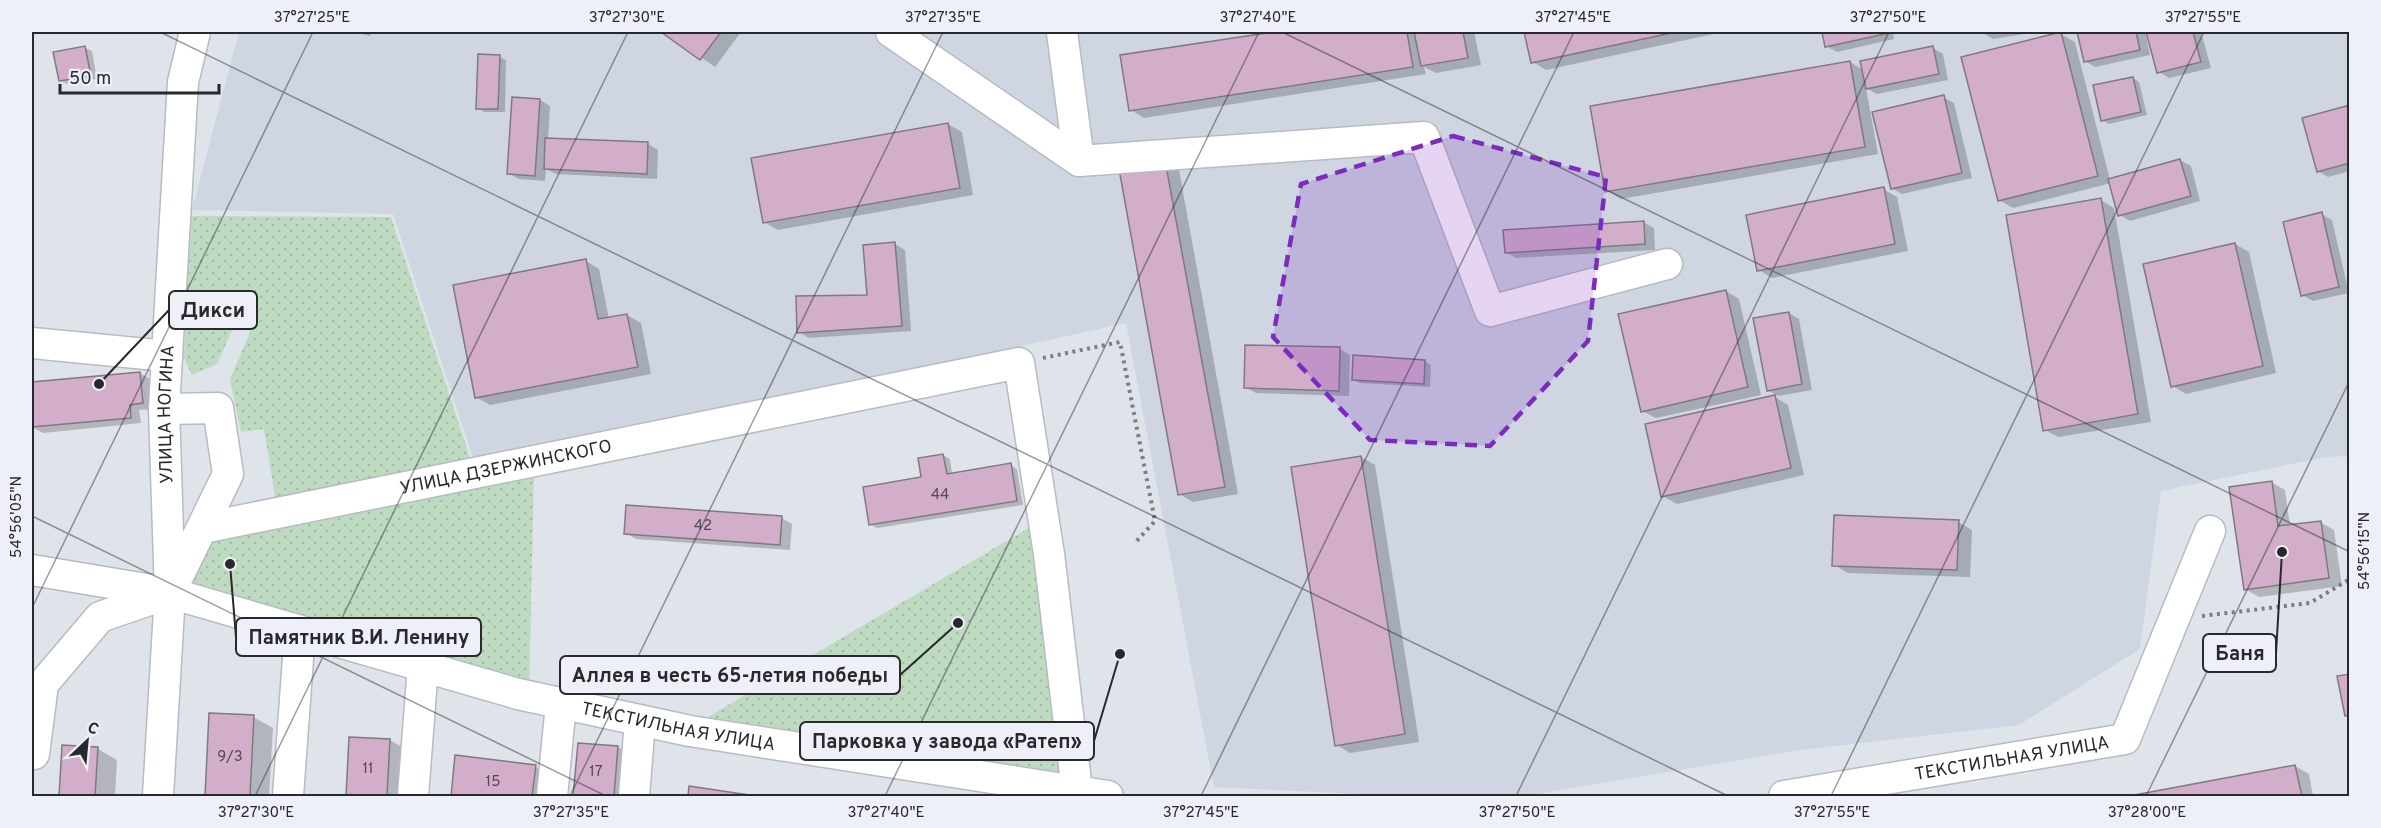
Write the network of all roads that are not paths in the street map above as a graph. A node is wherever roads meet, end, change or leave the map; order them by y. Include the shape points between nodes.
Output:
1 (195, 32) edge
2 (891, 32) edge
3 (1062, 32) edge
4 (1080, 161) junction
5 (1667, 264) dead end
6 (32, 343) edge
7 (167, 356) junction
8 (164, 409) junction
9 (203, 528) junction
10 (2210, 531) dead end
11 (32, 570) edge
12 (170, 593) junction
13 (300, 631) junction
14 (423, 666) junction
15 (561, 704) junction
16 (640, 721) junction
17 (32, 754) edge
18 (1077, 791) junction
19 (158, 796) edge
20 (288, 796) edge
21 (413, 796) edge
22 (552, 796) edge
23 (634, 796) edge
24 (1108, 796) edge
25 (1784, 796) edge

1 - 7 street, УЛИЦА НОГИНА via 183,82
2 - 4 street
3 - 4 street
4 - 5 street via 1424,137 1490,311
6 - 7 street
7 - 8 street, УЛИЦА НОГИНА
8 - 9 street via 218,408 228,474
8 - 12 street, УЛИЦА НОГИНА
9 - 12 street
9 - 18 street, УЛИЦА ДЗЕРЖИНСКОГО via 1019,363 1049,554
10 - 25 street, ТЕКСТИЛЬНАЯ УЛИЦА via 2125,739
11 - 12 street
12 - 13 street, ТЕКСТИЛЬНАЯ УЛИЦА
12 - 17 street via 100,617 43,684
12 - 19 street, УЛИЦА НОГИНА
13 - 14 street, ТЕКСТИЛЬНАЯ УЛИЦА
13 - 20 street
14 - 15 street, ТЕКСТИЛЬНАЯ УЛИЦА
14 - 21 street
15 - 16 street, ТЕКСТИЛЬНАЯ УЛИЦА
15 - 22 street
16 - 18 street, ТЕКСТИЛЬНАЯ УЛИЦА
16 - 23 street
18 - 24 street, ТЕКСТИЛЬНАЯ УЛИЦА

